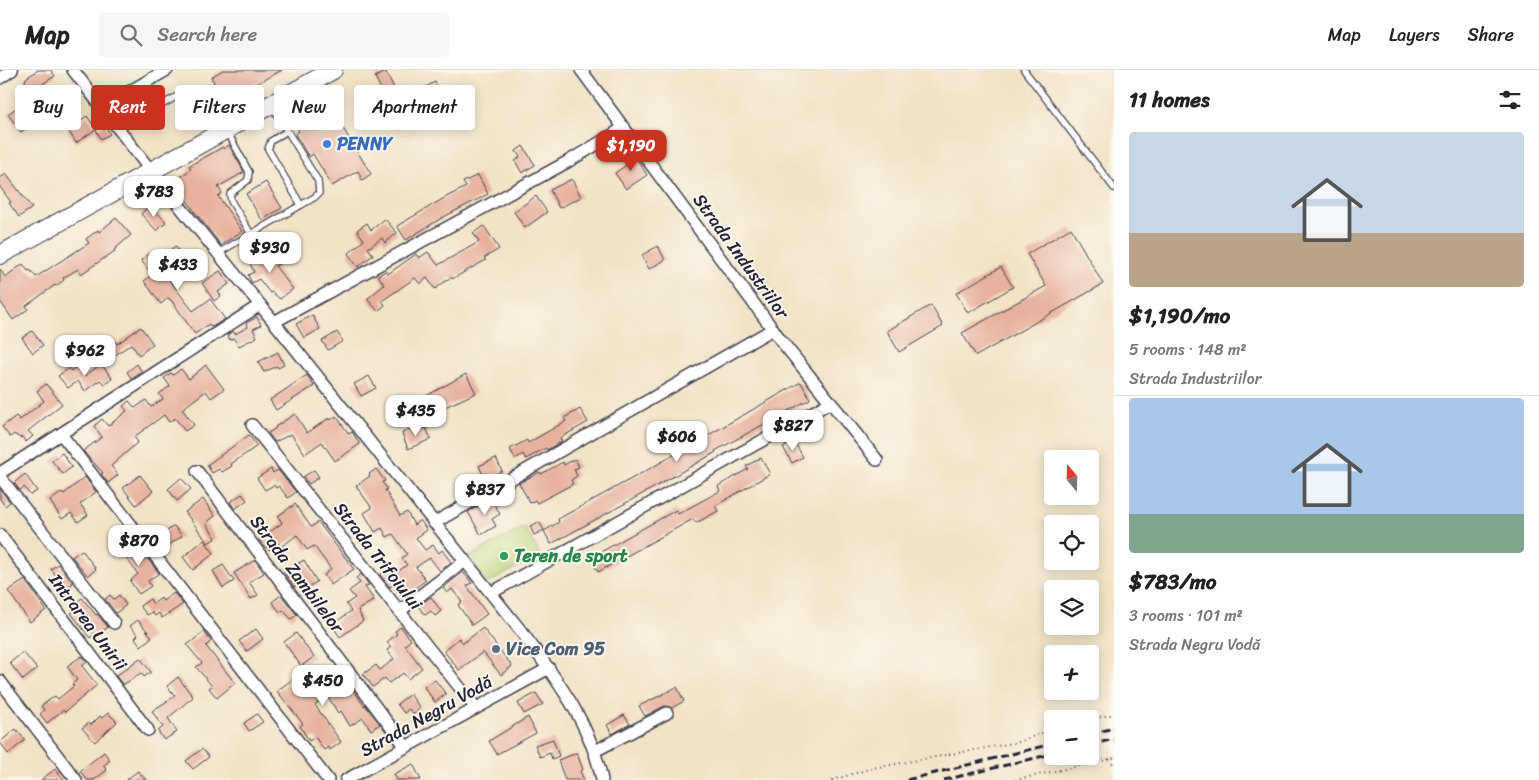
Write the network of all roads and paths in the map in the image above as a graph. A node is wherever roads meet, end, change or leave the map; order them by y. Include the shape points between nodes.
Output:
1 (12, 70) edge
2 (74, 70) edge
3 (167, 70) edge
4 (333, 70) edge
5 (581, 70) edge
6 (1024, 70) edge
7 (0, 78) edge
8 (141, 85) edge
9 (91, 92) edge
10 (271, 104) junction
11 (264, 108) edge
12 (624, 126) junction
13 (120, 130) edge
14 (226, 130) joint
15 (288, 131) junction
16 (151, 171) junction
17 (1114, 188) edge
18 (301, 205) junction
19 (251, 234) junction
20 (218, 253) junction
21 (0, 255) edge
22 (260, 305) junction
23 (274, 322) junction
24 (773, 329) junction
25 (831, 402) junction
26 (252, 425) dead end
27 (61, 434) junction
28 (877, 460) dead end
29 (197, 471) dead end
30 (0, 475) edge
31 (434, 523) junction
32 (0, 535) edge
33 (465, 561) junction
34 (490, 593) junction
35 (400, 611) junction
36 (114, 623) dead end
37 (549, 668) junction
38 (0, 681) edge
39 (476, 708) junction
40 (667, 713) dead end
41 (1114, 714) edge
42 (1099, 717) edge
43 (148, 730) dead end
44 (1044, 733) edge
45 (406, 747) junction
46 (595, 751) junction
47 (1114, 758) edge
48 (1108, 759) junction
49 (1114, 765) edge
50 (76, 780) edge
51 (328, 780) edge
52 (346, 780) edge
53 (602, 780) edge
54 (832, 780) edge
55 (1016, 780) edge

1 - 7 street
2 - 9 street
3 - 8 street
4 - 10 main road
5 - 12 street, Strada Industriilor
6 - 17 lane
10 - 11 main road
10 - 15 lane
12 - 23 street via 589,150
12 - 24 street, Strada Industriilor
13 - 16 street
14 - 16 main road
14 - 19 lane via 249,172 248,180 230,194
15 - 18 lane via 320,187 315,197
15 - 18 lane via 271,141 268,149
16 - 20 street
16 - 21 main road
18 - 19 lane
19 - 20 lane
20 - 22 street
22 - 23 street
22 - 27 street
23 - 31 street
24 - 25 street, Strada Industriilor
24 - 31 street
25 - 28 street, Strada Industriilor
25 - 34 street
26 - 35 street, Strada Trifoiului
27 - 30 street
27 - 51 street
29 - 45 street, Strada Zambilelor
30 - 36 street
31 - 33 street
32 - 43 street, Intrarea Unirii
33 - 34 street
33 - 35 street
34 - 37 street
35 - 39 street, Strada Trifoiului
37 - 39 street, Strada Negru Vodă
37 - 46 street
38 - 50 street
39 - 45 street, Strada Negru Vodă
40 - 46 street
41 - 42 path
44 - 54 path via 1019,742 873,768
45 - 52 street, Strada Negru Vodă
46 - 53 street
47 - 48 path
48 - 49 path
48 - 55 path

